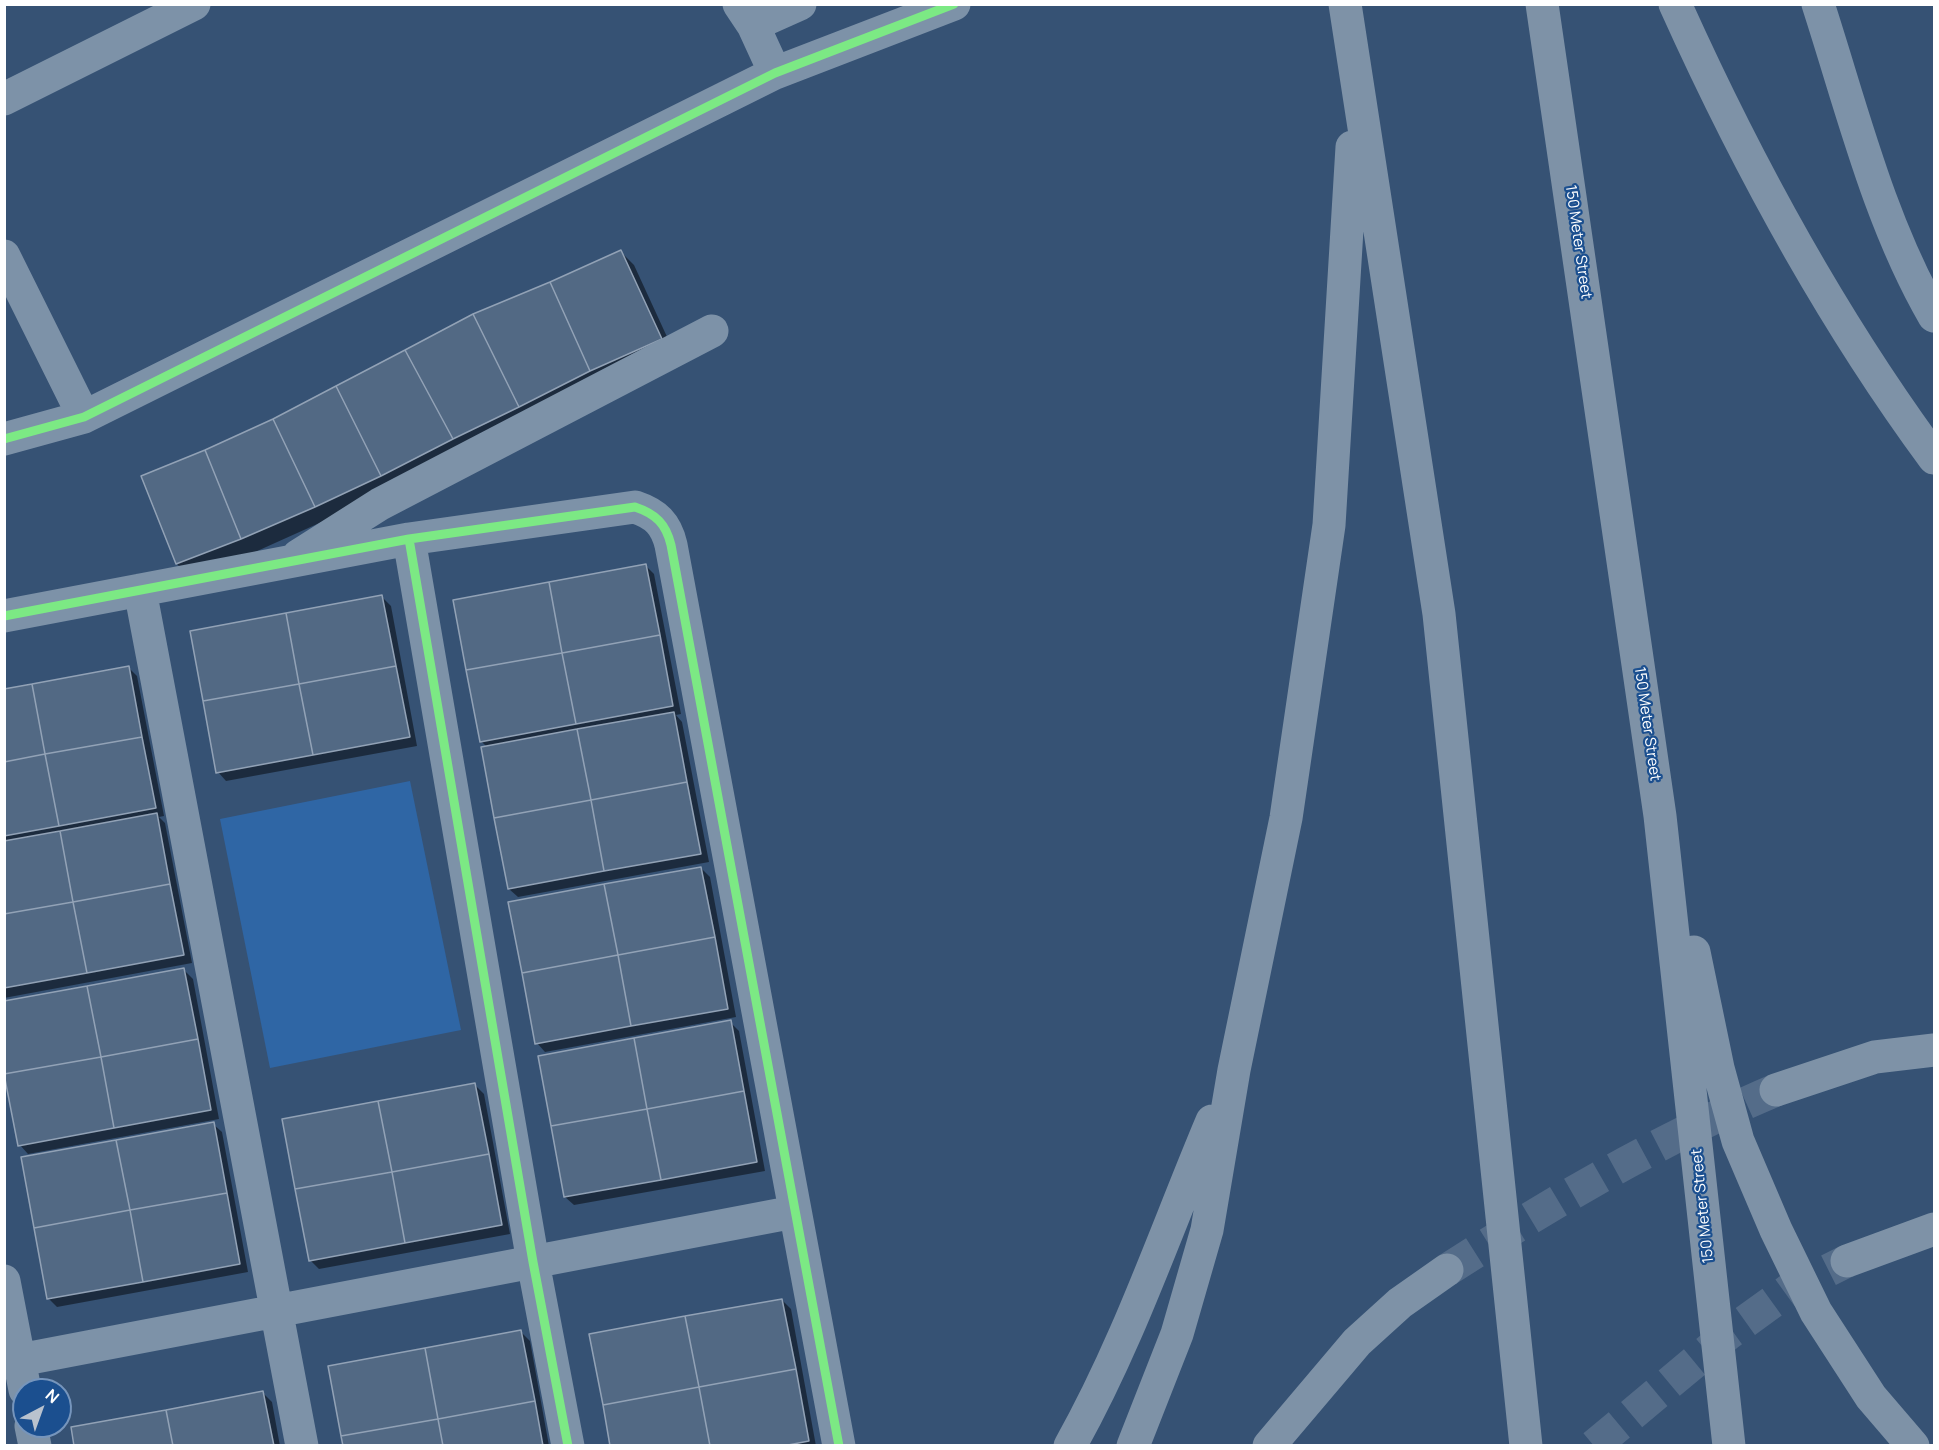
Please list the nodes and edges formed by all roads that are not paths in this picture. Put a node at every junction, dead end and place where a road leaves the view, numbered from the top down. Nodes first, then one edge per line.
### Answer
1 (194, 4) edge
2 (800, 4) edge
3 (954, 4) edge
4 (1345, 4) edge
5 (1542, 4) edge
6 (1675, 4) edge
7 (1818, 4) edge
8 (746, 15) edge
9 (775, 74) junction
10 (1356, 82) junction
11 (4, 99) edge
12 (4, 256) edge
13 (1935, 316) edge
14 (712, 331) dead end
15 (84, 417) junction
16 (4, 439) edge
17 (1935, 458) edge
18 (409, 539) junction
19 (261, 567) junction
20 (140, 590) junction
21 (4, 616) edge
22 (1660, 816) junction
23 (1935, 1050) edge
24 (1234, 1070) junction
25 (1776, 1090) tunnel mouth
26 (794, 1212) junction
27 (1935, 1229) edge
28 (1847, 1261) tunnel mouth
29 (533, 1262) junction
30 (1447, 1270) tunnel mouth
31 (4, 1281) edge
32 (276, 1311) junction
33 (16, 1371) edge
34 (302, 1446) edge
35 (568, 1446) edge
36 (839, 1446) edge
37 (1070, 1446) edge
38 (1133, 1446) edge
39 (1269, 1446) edge
40 (1526, 1446) edge
41 (1729, 1446) edge
42 (1913, 1446) edge

1 - 11 street
2 - 8 street
3 - 9 street
4 - 10 highway
5 - 22 highway, 150 Meter Street
6 - 17 highway
7 - 13 street
8 - 9 street
9 - 15 street
10 - 24 highway
10 - 40 highway
12 - 15 street
14 - 19 street
15 - 16 street
18 - 19 street
18 - 26 street
18 - 29 street
19 - 20 street
20 - 21 street
20 - 32 street
22 - 41 highway, 150 Meter Street
22 - 42 highway
23 - 25 highway
24 - 37 highway
24 - 38 highway
26 - 29 street
26 - 36 street
27 - 28 highway
29 - 32 street
29 - 35 street
30 - 39 highway
31 - 33 street
32 - 33 street
32 - 34 street

